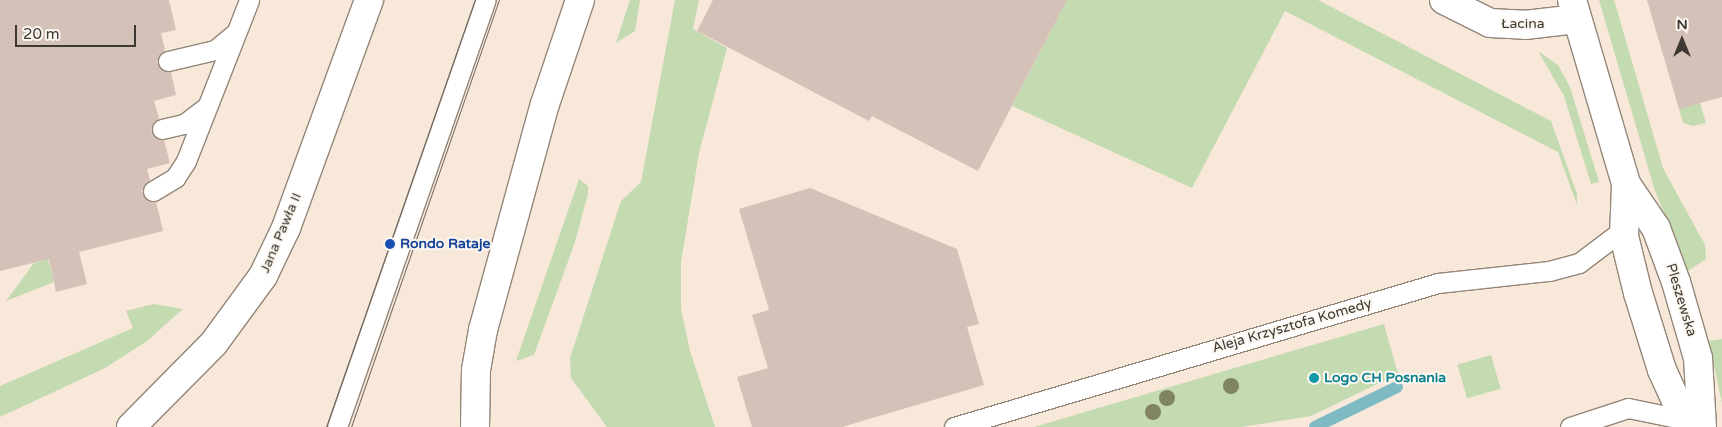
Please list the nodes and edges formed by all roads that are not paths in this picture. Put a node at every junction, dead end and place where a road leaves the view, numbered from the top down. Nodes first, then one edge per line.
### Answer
1 (248, 0) edge
2 (370, 0) edge
3 (486, 0) edge
4 (580, 0) edge
5 (1444, 0) edge
6 (1575, 10) edge
7 (236, 31) junction
8 (168, 61) dead end
9 (205, 106) junction
10 (162, 130) dead end
11 (1626, 184) junction
12 (153, 191) dead end
13 (1624, 229) junction
14 (1691, 424) edge
15 (131, 427) edge
16 (337, 427) edge
17 (476, 427) edge
18 (954, 427) edge
19 (1570, 427) edge

1 - 7 lane
2 - 15 main road, Jana Pawła II
3 - 16 lane
4 - 17 main road
5 - 6 main road, Łacina
6 - 11 main road, Pleszewska
7 - 8 lane
7 - 9 lane
9 - 10 lane
9 - 12 lane
11 - 13 main road, Pleszewska
11 - 14 main road, Pleszewska
13 - 14 main road, Pleszewska
13 - 18 lane, Aleja Krzysztofa Komedy
14 - 19 lane

